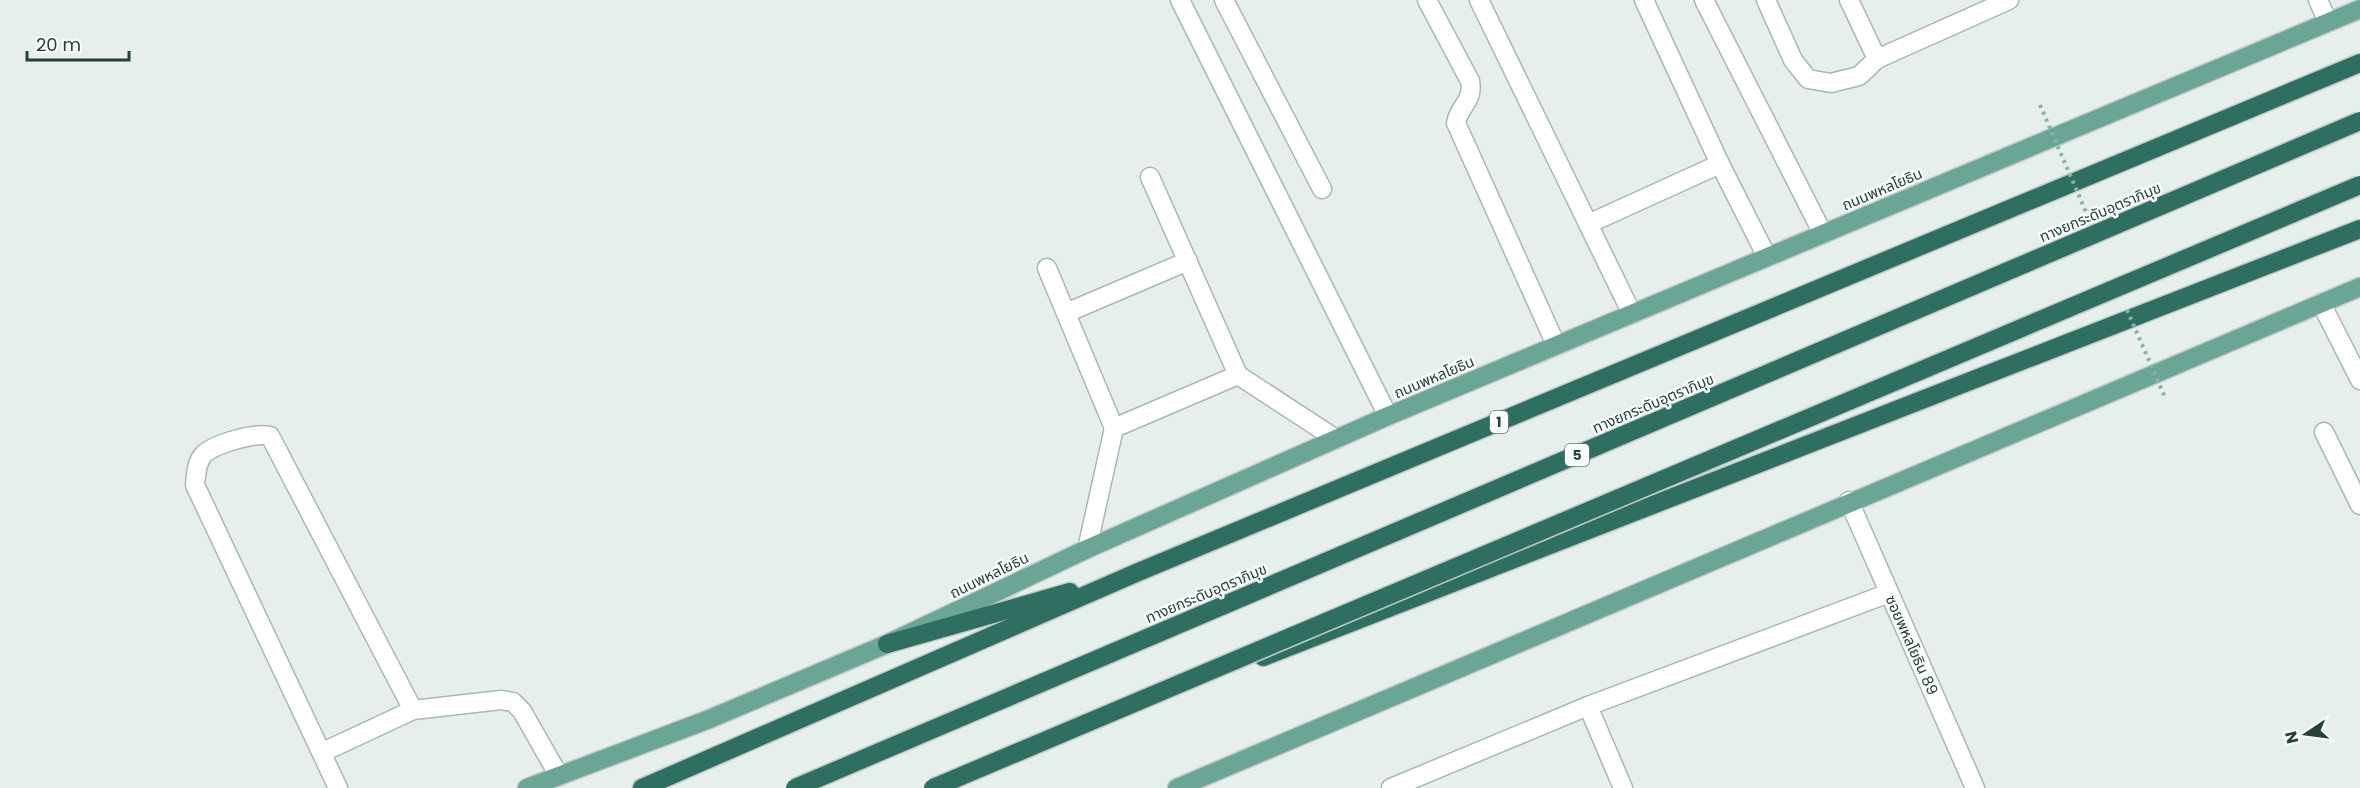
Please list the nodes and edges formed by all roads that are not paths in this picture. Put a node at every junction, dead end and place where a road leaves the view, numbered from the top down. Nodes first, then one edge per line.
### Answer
1 (1180, 0) edge
2 (1224, 0) edge
3 (1427, 0) edge
4 (1479, 0) edge
5 (1644, 0) edge
6 (1704, 0) edge
7 (1766, 0) edge
8 (1849, 0) edge
9 (2009, 0) edge
10 (2318, 0) edge
11 (2360, 9) edge
12 (2328, 22) junction
13 (1877, 59) junction
14 (2360, 63) edge
15 (2360, 121) edge
16 (1720, 164) junction
17 (1150, 177) dead end
18 (2360, 184) edge
19 (1322, 189) dead end
20 (1588, 224) junction
21 (2360, 229) edge
22 (1823, 234) junction
23 (1767, 257) junction
24 (1188, 261) junction
25 (1047, 268) dead end
26 (2360, 287) edge
27 (2321, 303) junction
28 (1066, 313) junction
29 (1632, 314) junction
30 (1557, 345) junction
31 (1238, 375) junction
32 (2360, 380) edge
33 (1388, 416) junction
34 (1114, 428) junction
35 (2324, 432) dead end
36 (1336, 439) junction
37 (1849, 501) junction
38 (2360, 505) edge
39 (1087, 549) junction
40 (1136, 573) junction
41 (1889, 593) junction
42 (887, 644) junction
43 (1588, 706) junction
44 (413, 710) junction
45 (322, 752) junction
46 (559, 776) junction
47 (338, 788) edge
48 (526, 788) edge
49 (642, 788) edge
50 (795, 788) edge
51 (933, 788) edge
52 (945, 788) edge
53 (1177, 788) edge
54 (1391, 788) edge
55 (1623, 788) edge
56 (1975, 788) edge

1 - 33 street
2 - 19 street
3 - 30 street
4 - 20 street
5 - 16 street
6 - 22 street
7 - 13 street
8 - 13 street
9 - 13 street
10 - 12 street
11 - 12 main road, ถนนพหลโยธิน
12 - 22 main road, ถนนพหลโยธิน
14 - 40 highway, 1
15 - 50 highway, ทางยกระดับอุตราภิมุข / 5, bridge
16 - 20 street
16 - 23 street
17 - 24 street
18 - 51 highway, bridge
20 - 29 street
21 - 52 highway
22 - 23 main road, ถนนพหลโยธิน
23 - 29 main road, ถนนพหลโยธิน
24 - 28 street
24 - 31 street
25 - 28 street
26 - 27 main road
27 - 32 street
27 - 37 main road
28 - 34 street
29 - 30 main road, ถนนพหลโยธิน
30 - 33 main road, ถนนพหลโยธิน
31 - 34 street
31 - 36 street
33 - 36 main road, ถนนพหลโยธิน
34 - 39 street
35 - 38 street
36 - 39 main road, ถนนพหลโยธิน
37 - 41 street, ซอยพหลโยธิน 89
37 - 53 main road
39 - 42 main road, ถนนพหลโยธิน
40 - 42 highway
40 - 49 highway, 1
41 - 43 street
41 - 56 street, ซอยพหลโยธิน 89
42 - 46 main road, ถนนพหลโยธิน
43 - 54 street
43 - 55 street
44 - 45 street
44 - 45 street
44 - 46 street
45 - 47 street
46 - 48 main road, ถนนพหลโยธิน

